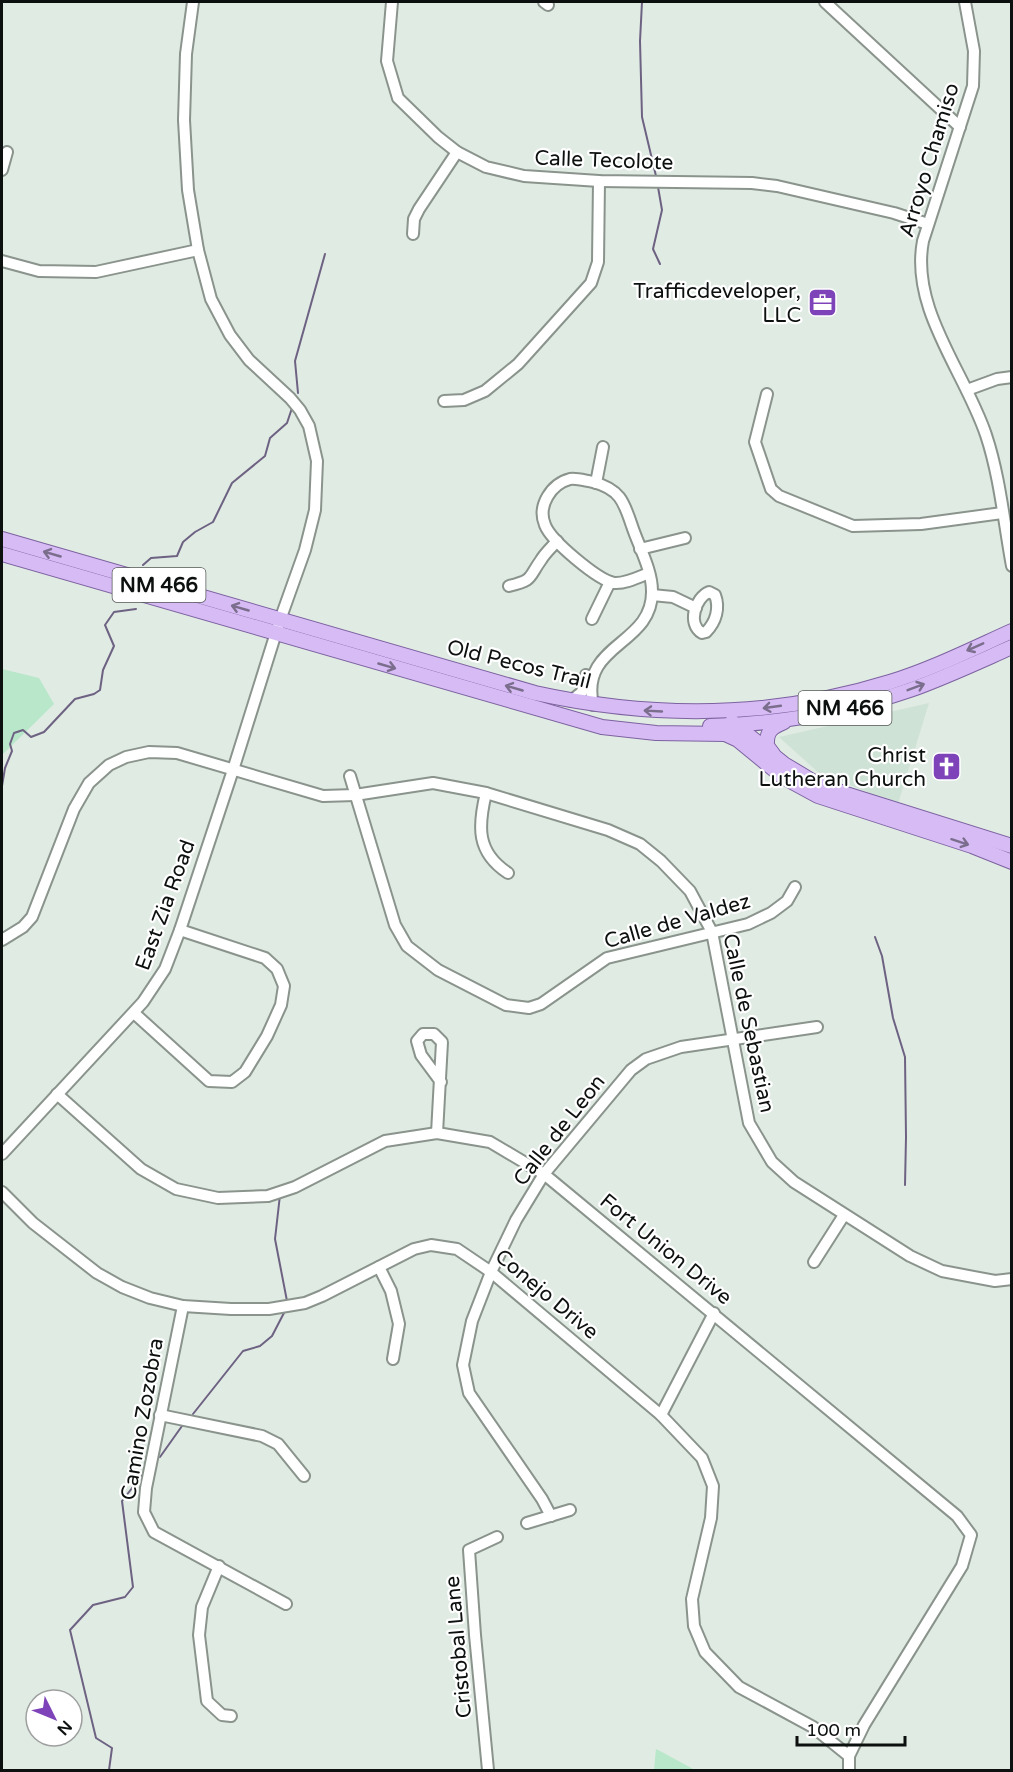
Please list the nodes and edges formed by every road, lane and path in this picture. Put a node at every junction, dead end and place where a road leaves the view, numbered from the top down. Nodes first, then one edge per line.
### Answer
1 (193, 2) edge
2 (392, 2) edge
3 (825, 2) edge
4 (965, 2) edge
5 (960, 127) junction
6 (7, 152) dead end
7 (457, 152) junction
8 (2, 170) edge
9 (599, 181) junction
10 (928, 224) junction
11 (413, 234) dead end
12 (198, 250) junction
13 (2, 261) edge
14 (1011, 377) edge
15 (967, 390) junction
16 (767, 394) dead end
17 (444, 401) dead end
18 (603, 447) dead end
19 (596, 483) junction
20 (1002, 513) junction
21 (685, 538) dead end
22 (2, 539) edge
23 (557, 541) junction
24 (640, 549) junction
25 (2, 554) edge
26 (1011, 566) edge
27 (649, 573) junction
28 (610, 582) junction
29 (509, 586) dead end
30 (652, 595) junction
31 (696, 608) dead end
32 (592, 619) dead end
33 (278, 627) junction
34 (1011, 631) edge
35 (1011, 646) edge
36 (613, 649) junction
37 (571, 701) junction
38 (515, 703) junction
39 (593, 705) junction
40 (712, 711) junction
41 (553, 712) junction
42 (791, 718) junction
43 (736, 725) junction
44 (784, 764) junction
45 (233, 770) junction
46 (350, 776) dead end
47 (486, 793) junction
48 (355, 795) junction
49 (1011, 846) edge
50 (1011, 862) edge
51 (508, 873) dead end
52 (795, 887) dead end
53 (180, 930) junction
54 (712, 932) junction
55 (2, 940) edge
56 (134, 1013) junction
57 (817, 1027) dead end
58 (732, 1040) junction
59 (441, 1082) dead end
60 (57, 1094) junction
61 (437, 1133) junction
62 (2, 1154) edge
63 (544, 1174) junction
64 (2, 1192) edge
65 (844, 1215) junction
66 (814, 1262) dead end
67 (379, 1267) junction
68 (491, 1272) junction
69 (1011, 1279) edge
70 (183, 1306) junction
71 (714, 1313) junction
72 (393, 1359) dead end
73 (160, 1415) junction
74 (661, 1415) junction
75 (304, 1476) dead end
76 (570, 1510) dead end
77 (551, 1516) junction
78 (527, 1523) dead end
79 (497, 1537) dead end
80 (219, 1566) junction
81 (286, 1604) dead end
82 (231, 1716) dead end
83 (849, 1756) junction
84 (488, 1770) edge
85 (849, 1770) edge

1 - 12 street, East Zia Road
2 - 7 street, Calle Tecolote
3 - 5 street
4 - 5 street, Arroyo Chamiso
5 - 10 street, Arroyo Chamiso
6 - 8 street
7 - 9 street, Calle Tecolote
7 - 11 street
9 - 10 street, Calle Tecolote
9 - 17 street
10 - 15 street, Arroyo Chamiso
12 - 13 street
12 - 33 street, East Zia Road
14 - 15 street
15 - 20 street, Arroyo Chamiso
16 - 20 street
18 - 19 street
19 - 23 street
19 - 24 street
20 - 26 street, Arroyo Chamiso
21 - 24 street
33 -> 22 main road, Old Pecos Trail / NM 466
23 - 28 street
23 - 29 street
24 - 27 street
25 - 33 main road, Old Pecos Trail / NM 466
27 - 28 street
27 - 30 street
28 - 32 street
30 - 31 street
30 - 36 street
37 -> 33 main road, Old Pecos Trail / NM 466
33 -> 38 main road, Old Pecos Trail / NM 466
33 - 45 street, East Zia Road
34 -> 40 main road, NM 466
42 -> 35 main road, NM 466
36 - 37 street
36 - 39 street
37 - 39 main road, Old Pecos Trail / NM 466
38 - 39 main road
38 - 41 main road, Old Pecos Trail / NM 466
40 -> 39 main road, Old Pecos Trail / NM 466
40 - 43 main road
41 - 43 main road, NM 466
41 -> 50 main road, Old Pecos Trail
42 - 43 main road, NM 466
42 - 44 main road
43 - 44 main road
44 - 49 main road
45 - 48 street, Calle de Sebastian
45 - 53 street, East Zia Road
45 - 55 street, Calle de Sebastian
46 - 48 street, Calle de Valdez
47 - 48 street, Calle de Sebastian
47 - 51 street
47 - 54 street, Calle de Sebastian
48 - 54 street, Calle de Valdez
52 - 54 street, Calle de Valdez
53 - 56 street, East Zia Road
53 - 56 street
54 - 58 street, Calle de Sebastian
56 - 60 street, East Zia Road
57 - 58 street, Calle de Leon
58 - 63 street, Calle de Leon
58 - 65 street, Calle de Sebastian
59 - 61 street
60 - 61 street, Fort Union Drive
60 - 62 street, East Zia Road
61 - 63 street, Fort Union Drive
63 - 68 street, Calle de Leon
63 - 71 street, Fort Union Drive
64 - 70 street, Conejo Drive
65 - 66 street
65 - 69 street, Calle de Sebastian
67 - 68 street, Conejo Drive
67 - 70 street, Conejo Drive
67 - 72 street
68 - 74 street, Conejo Drive
68 - 77 street, Calle de Leon
70 - 73 street, Camino Zozobra
71 - 74 street
71 - 83 street, Fort Union Drive
73 - 75 street
73 - 80 street, Camino Zozobra
74 - 83 street, Conejo Drive
76 - 77 street
77 - 78 street
79 - 84 street, Cristobal Lane
80 - 81 street, Camino Zozobra
80 - 82 street
83 - 85 street, Fort Union Drive

